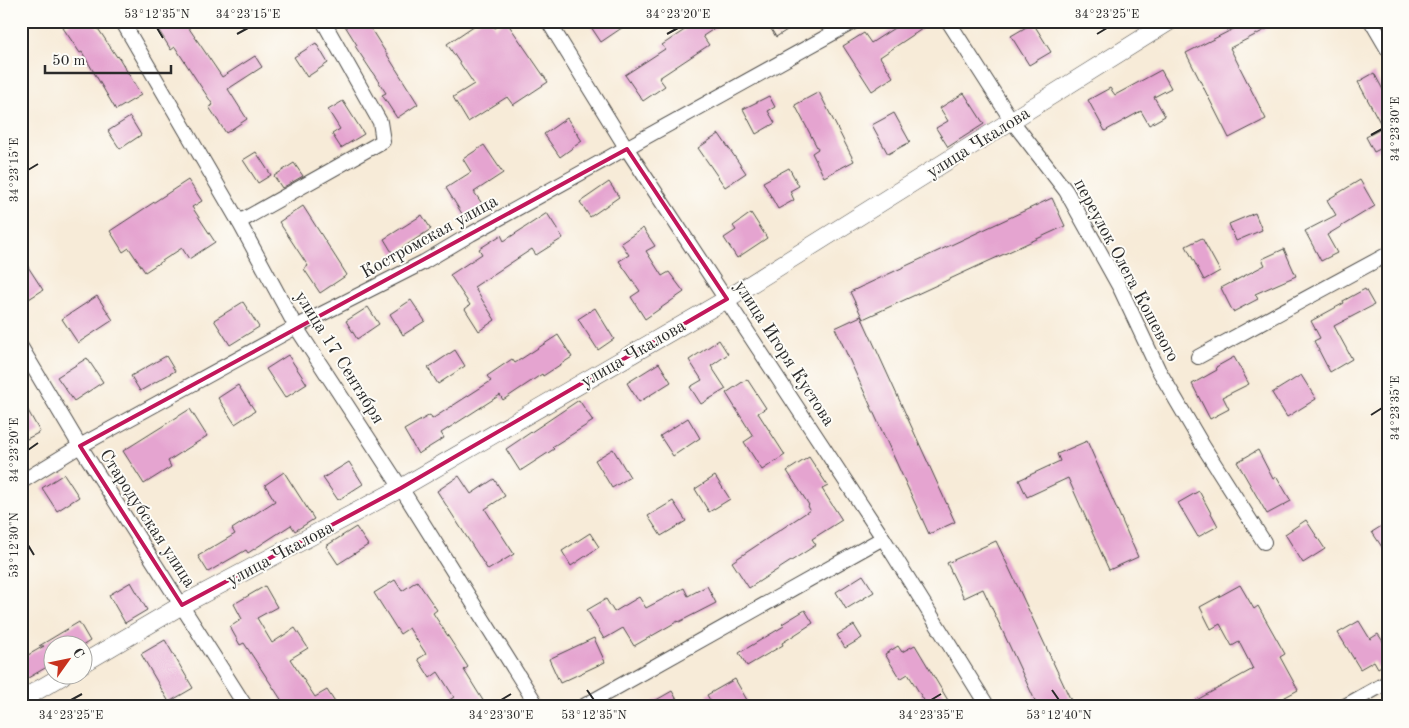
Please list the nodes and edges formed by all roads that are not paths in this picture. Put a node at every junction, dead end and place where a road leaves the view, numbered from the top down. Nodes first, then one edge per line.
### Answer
1 (122, 21) edge
2 (323, 21) edge
3 (548, 21) edge
4 (855, 21) edge
5 (948, 21) edge
6 (1170, 21) edge
7 (1371, 21) edge
8 (1388, 50) edge
9 (1012, 122) junction
10 (627, 148) junction
11 (239, 222) junction
12 (1388, 254) edge
13 (727, 299) junction
14 (296, 327) junction
15 (21, 347) edge
16 (1198, 357) dead end
17 (80, 446) junction
18 (21, 482) edge
19 (401, 488) junction
20 (883, 538) junction
21 (1264, 542) dead end
22 (182, 606) junction
23 (92, 658) edge
24 (1388, 682) edge
25 (45, 686) edge
26 (21, 700) edge
27 (1349, 705) edge
28 (246, 707) edge
29 (538, 707) edge
30 (582, 707) edge
31 (988, 707) edge

1 - 11 street, улица 17 Сентября
2 - 11 street
3 - 10 street, улица Игоря Кустова
4 - 10 street, Костромская улица
5 - 9 street, переулок Олега Кошевого
6 - 9 street, улица Чкалова
7 - 8 street
9 - 13 street, улица Чкалова
9 - 21 street, переулок Олега Кошевого
10 - 13 street, улица Игоря Кустова
10 - 14 street, Костромская улица
11 - 14 street, улица 17 Сентября
12 - 16 street
13 - 19 street, улица Чкалова
13 - 20 street, улица Игоря Кустова
14 - 17 street, Костромская улица
14 - 19 street, улица 17 Сентября
15 - 17 street, Стародубская улица
17 - 18 street, Костромская улица
17 - 22 street, Стародубская улица
19 - 22 street, улица Чкалова
19 - 29 street, улица 17 Сентября
20 - 30 street
20 - 31 street, улица Игоря Кустова
22 - 23 street, улица Чкалова
22 - 28 street, Стародубская улица
24 - 27 street
25 - 26 street

